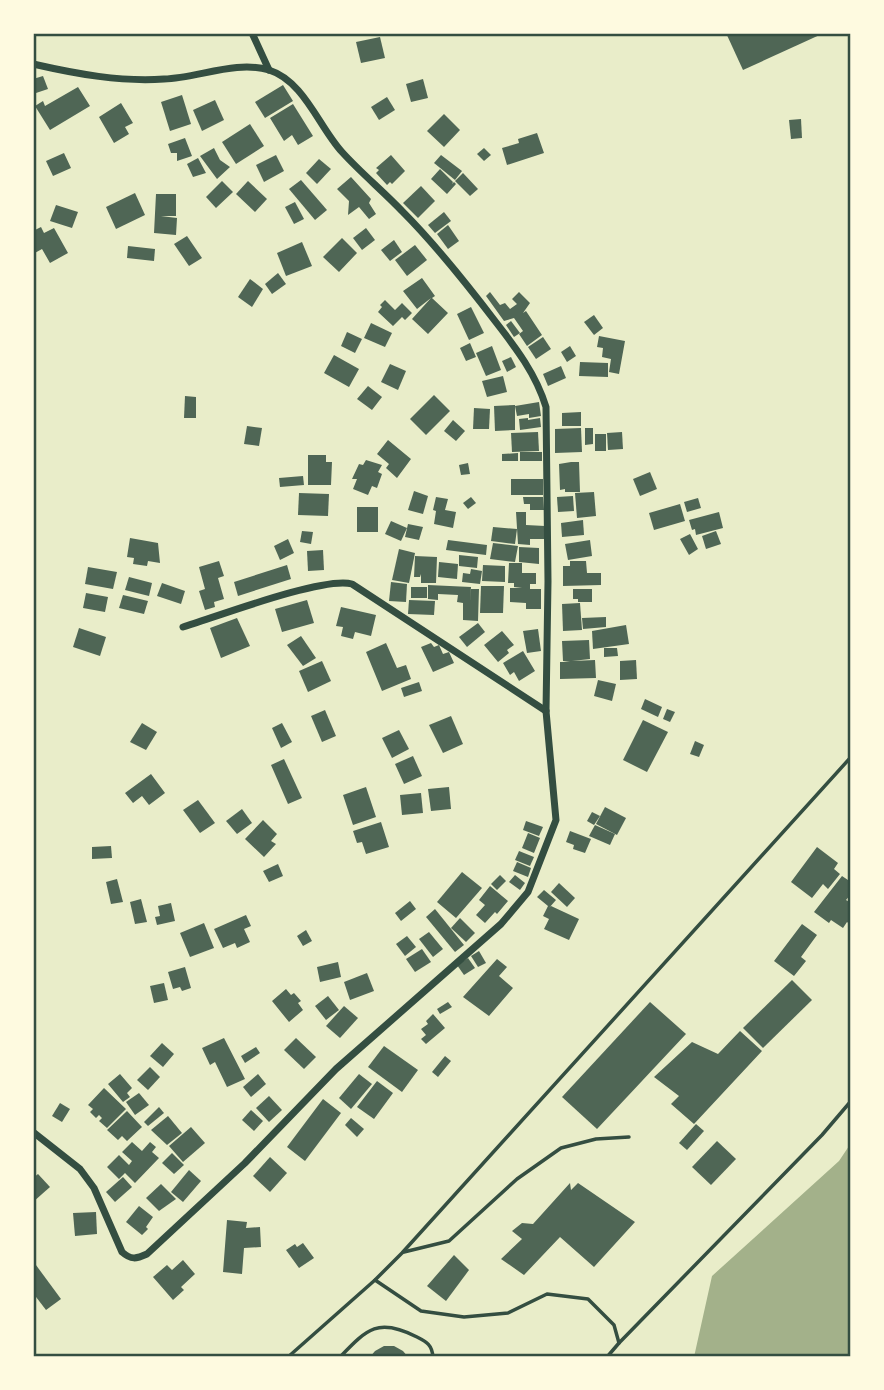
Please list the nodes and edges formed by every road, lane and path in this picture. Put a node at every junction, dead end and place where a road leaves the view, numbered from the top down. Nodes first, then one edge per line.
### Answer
1 (252, 33) edge
2 (33, 64) edge
3 (269, 70) junction
4 (183, 627) dead end
5 (545, 711) junction
6 (851, 757) edge
7 (851, 1101) edge
8 (33, 1132) edge
9 (629, 1137) dead end
10 (402, 1253) junction
11 (375, 1280) junction
12 (619, 1343) junction
13 (288, 1357) edge
14 (340, 1357) edge
15 (433, 1357) edge
16 (607, 1357) edge

1 - 3 street
2 - 3 street
3 - 5 street
4 - 5 street
5 - 8 street
6 - 10 lane
7 - 12 lane
9 - 10 lane
10 - 11 lane
11 - 12 lane
11 - 13 lane
12 - 16 lane
14 - 15 lane

